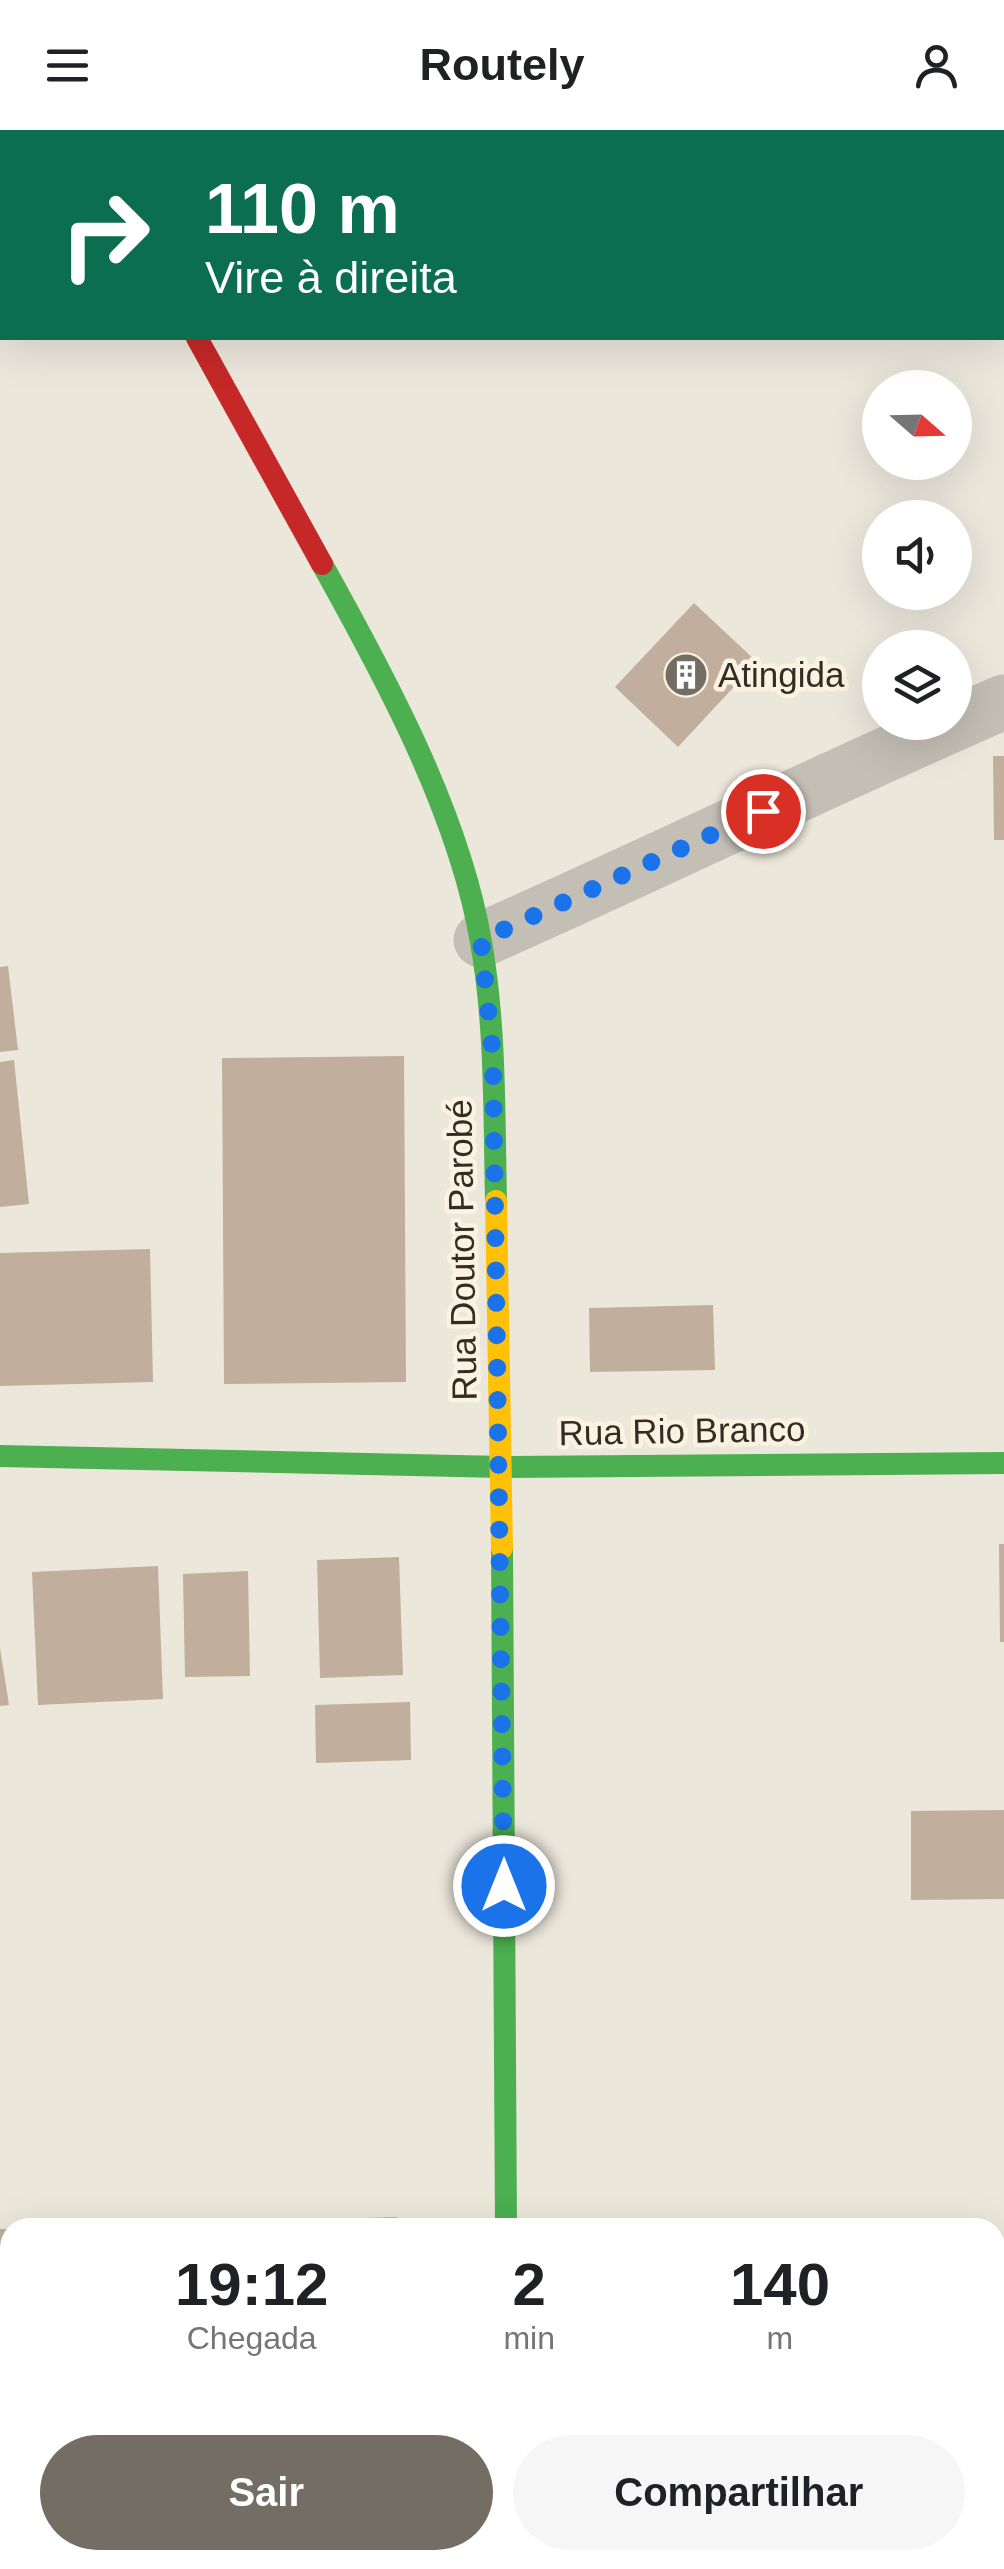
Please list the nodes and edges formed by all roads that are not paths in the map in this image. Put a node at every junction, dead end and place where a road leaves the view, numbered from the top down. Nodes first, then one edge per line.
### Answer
1 (198, 340) edge
2 (1004, 702) edge
3 (481, 940) junction
4 (0, 1456) edge
5 (1004, 1463) edge
6 (502, 1468) junction
7 (506, 2218) edge

1 - 3 main road, Rua Doutor Parobé
2 - 3 street
3 - 6 main road, Rua Doutor Parobé
4 - 6 main road, Rua Rio Branco
5 - 6 main road, Rua Rio Branco
6 - 7 main road, Rua Doutor Parobé

